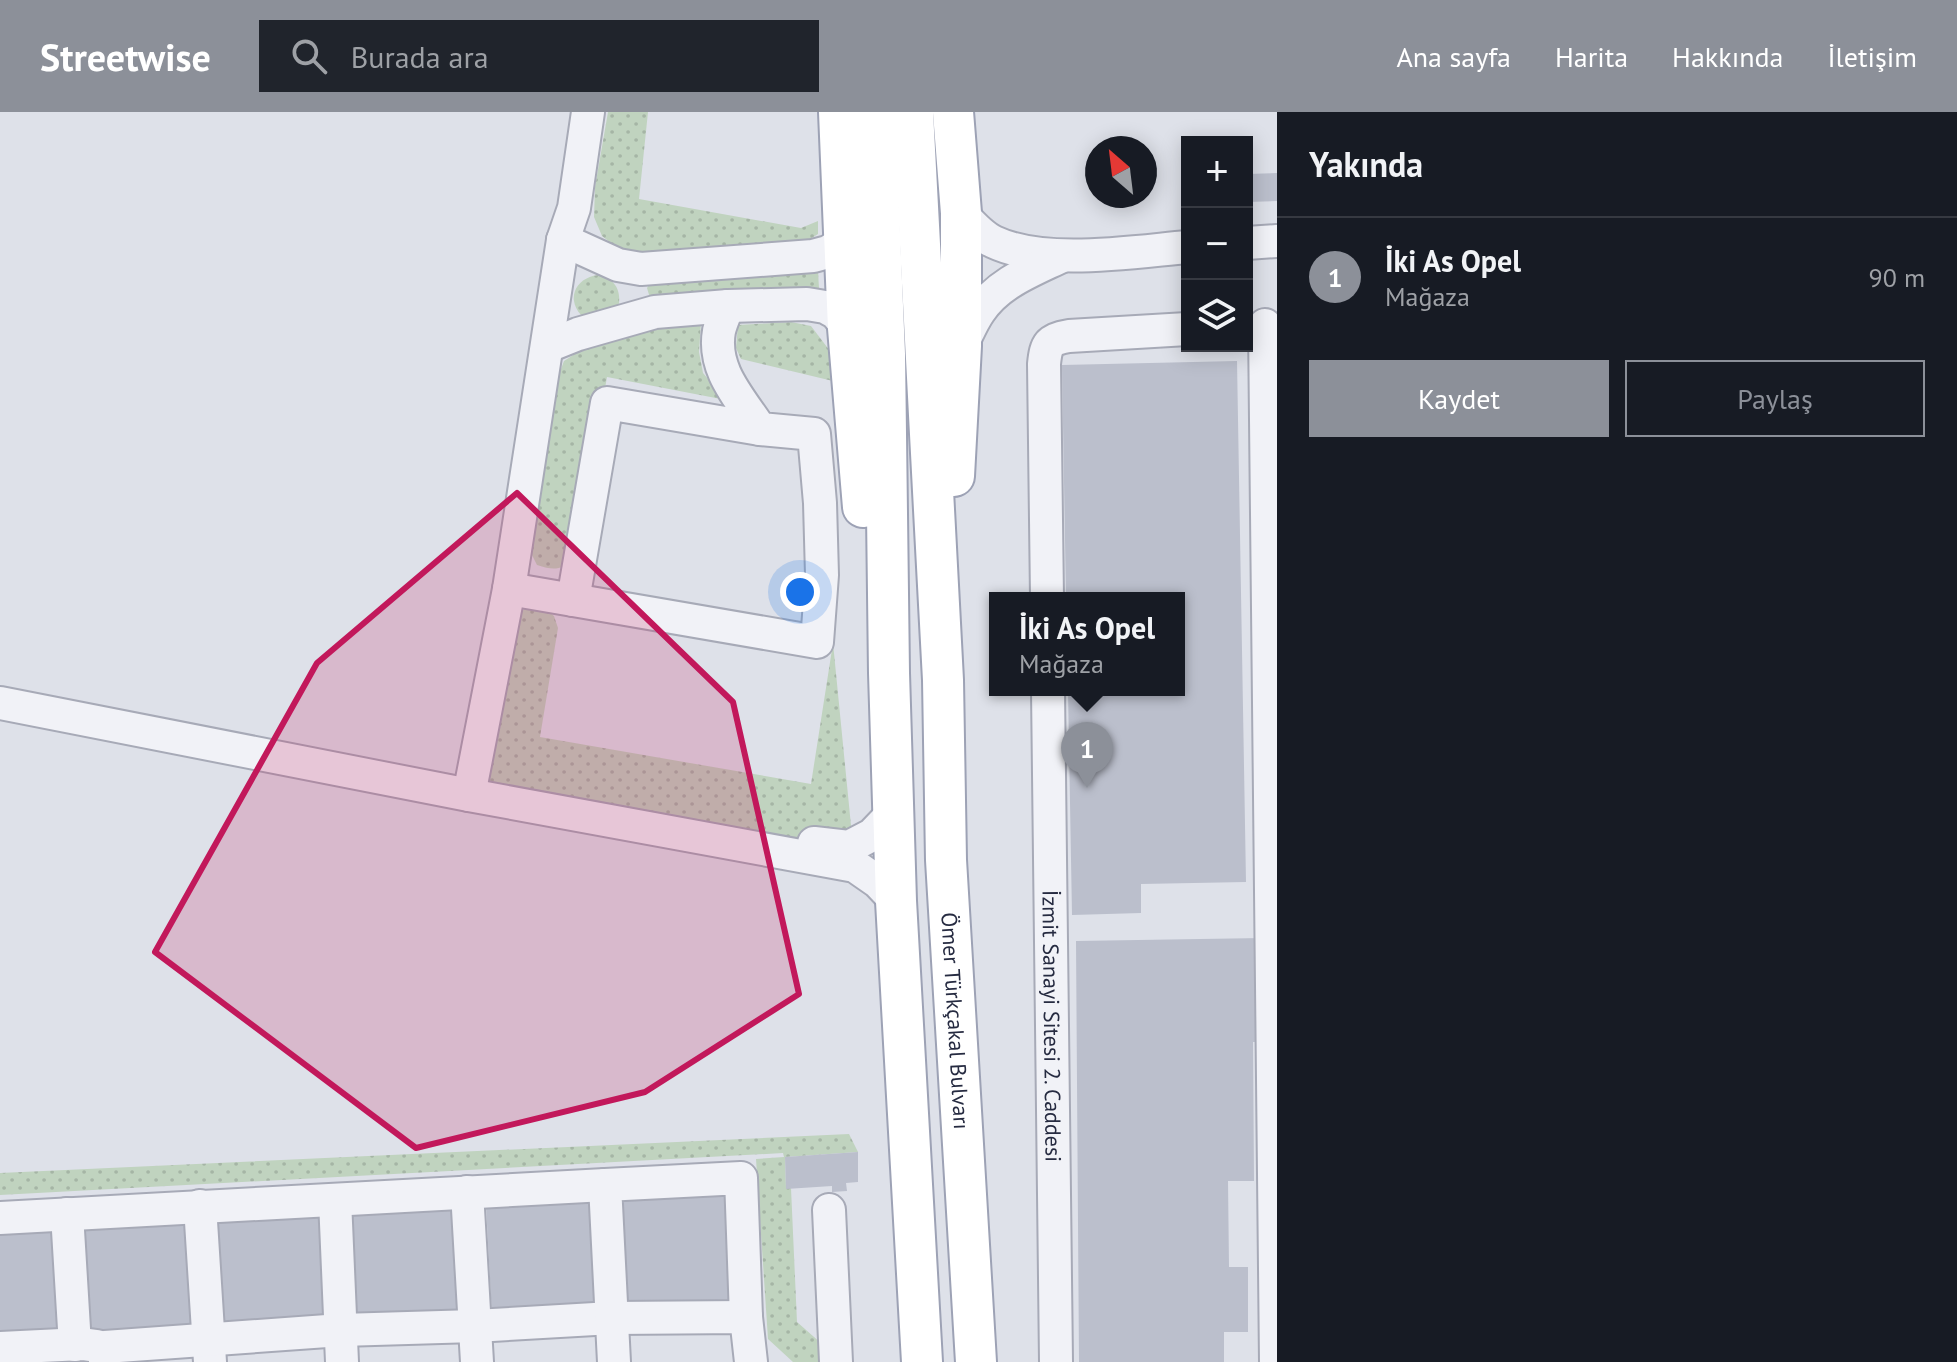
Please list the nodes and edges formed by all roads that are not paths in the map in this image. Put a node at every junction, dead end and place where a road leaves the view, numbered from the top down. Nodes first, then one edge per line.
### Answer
1 (588, 112) edge
2 (839, 112) edge
3 (875, 112) edge
4 (913, 112) edge
5 (953, 112) edge
6 (961, 213) junction
7 (563, 240) junction
8 (845, 241) junction
9 (1277, 241) edge
10 (1253, 243) edge
11 (1181, 247) edge
12 (1062, 256) junction
13 (625, 267) junction
14 (728, 306) junction
15 (623, 322) junction
16 (1263, 325) edge
17 (848, 328) junction
18 (1181, 329) edge
19 (548, 346) junction
20 (961, 346) junction
21 (760, 429) junction
22 (509, 589) junction
23 (1047, 592) edge
24 (573, 600) junction
25 (889, 673) junction
26 (943, 680) junction
27 (1048, 696) edge
28 (0, 703) edge
29 (470, 787) junction
30 (894, 812) junction
31 (896, 901) junction
32 (909, 1122) junction
33 (605, 1185) junction
34 (467, 1192) junction
35 (335, 1200) junction
36 (200, 1206) junction
37 (829, 1210) dead end
38 (67, 1214) junction
39 (0, 1218) edge
40 (746, 1317) junction
41 (612, 1318) junction
42 (475, 1326) junction
43 (341, 1330) junction
44 (0, 1348) edge
45 (95, 1351) edge
46 (209, 1351) edge
47 (754, 1359) edge
48 (342, 1362) edge
49 (477, 1362) edge
50 (614, 1362) edge
51 (836, 1362) edge
52 (908, 1362) edge
53 (922, 1362) edge
54 (976, 1362) edge
55 (1056, 1362) edge
56 (1276, 1362) edge

1 - 7 street
2 - 8 main road
3 - 25 main road
4 - 26 main road
5 - 6 main road
6 - 12 street
6 - 20 main road
7 - 13 street
7 - 19 street
8 - 13 street
8 - 17 main road
9 - 10 street
11 - 12 street
12 - 20 street
13 - 15 street
14 - 15 street
14 - 17 street
14 - 21 street
15 - 19 street
16 - 56 street
17 - 25 main road
18 - 23 street
19 - 22 street
20 - 26 main road
21 - 24 street
21 - 24 street
22 - 24 street
22 - 29 street
25 - 30 main road
26 - 54 main road, Ömer Türkçakal Bulvarı
27 - 55 street, İzmit Sanayi Sitesi 2. Caddesi
28 - 29 street
29 - 30 street
29 - 31 street
30 - 31 main road
31 - 32 main road
32 - 52 main road
32 - 53 main road
33 - 34 street
33 - 40 street
33 - 41 street
34 - 35 street
34 - 42 street
35 - 36 street
35 - 43 street
36 - 38 street
36 - 46 street
37 - 51 street
38 - 39 street
38 - 45 street
40 - 41 street
40 - 47 street
41 - 42 street
41 - 50 street
42 - 43 street
42 - 49 street
43 - 46 street
43 - 48 street
44 - 45 street
45 - 46 street

